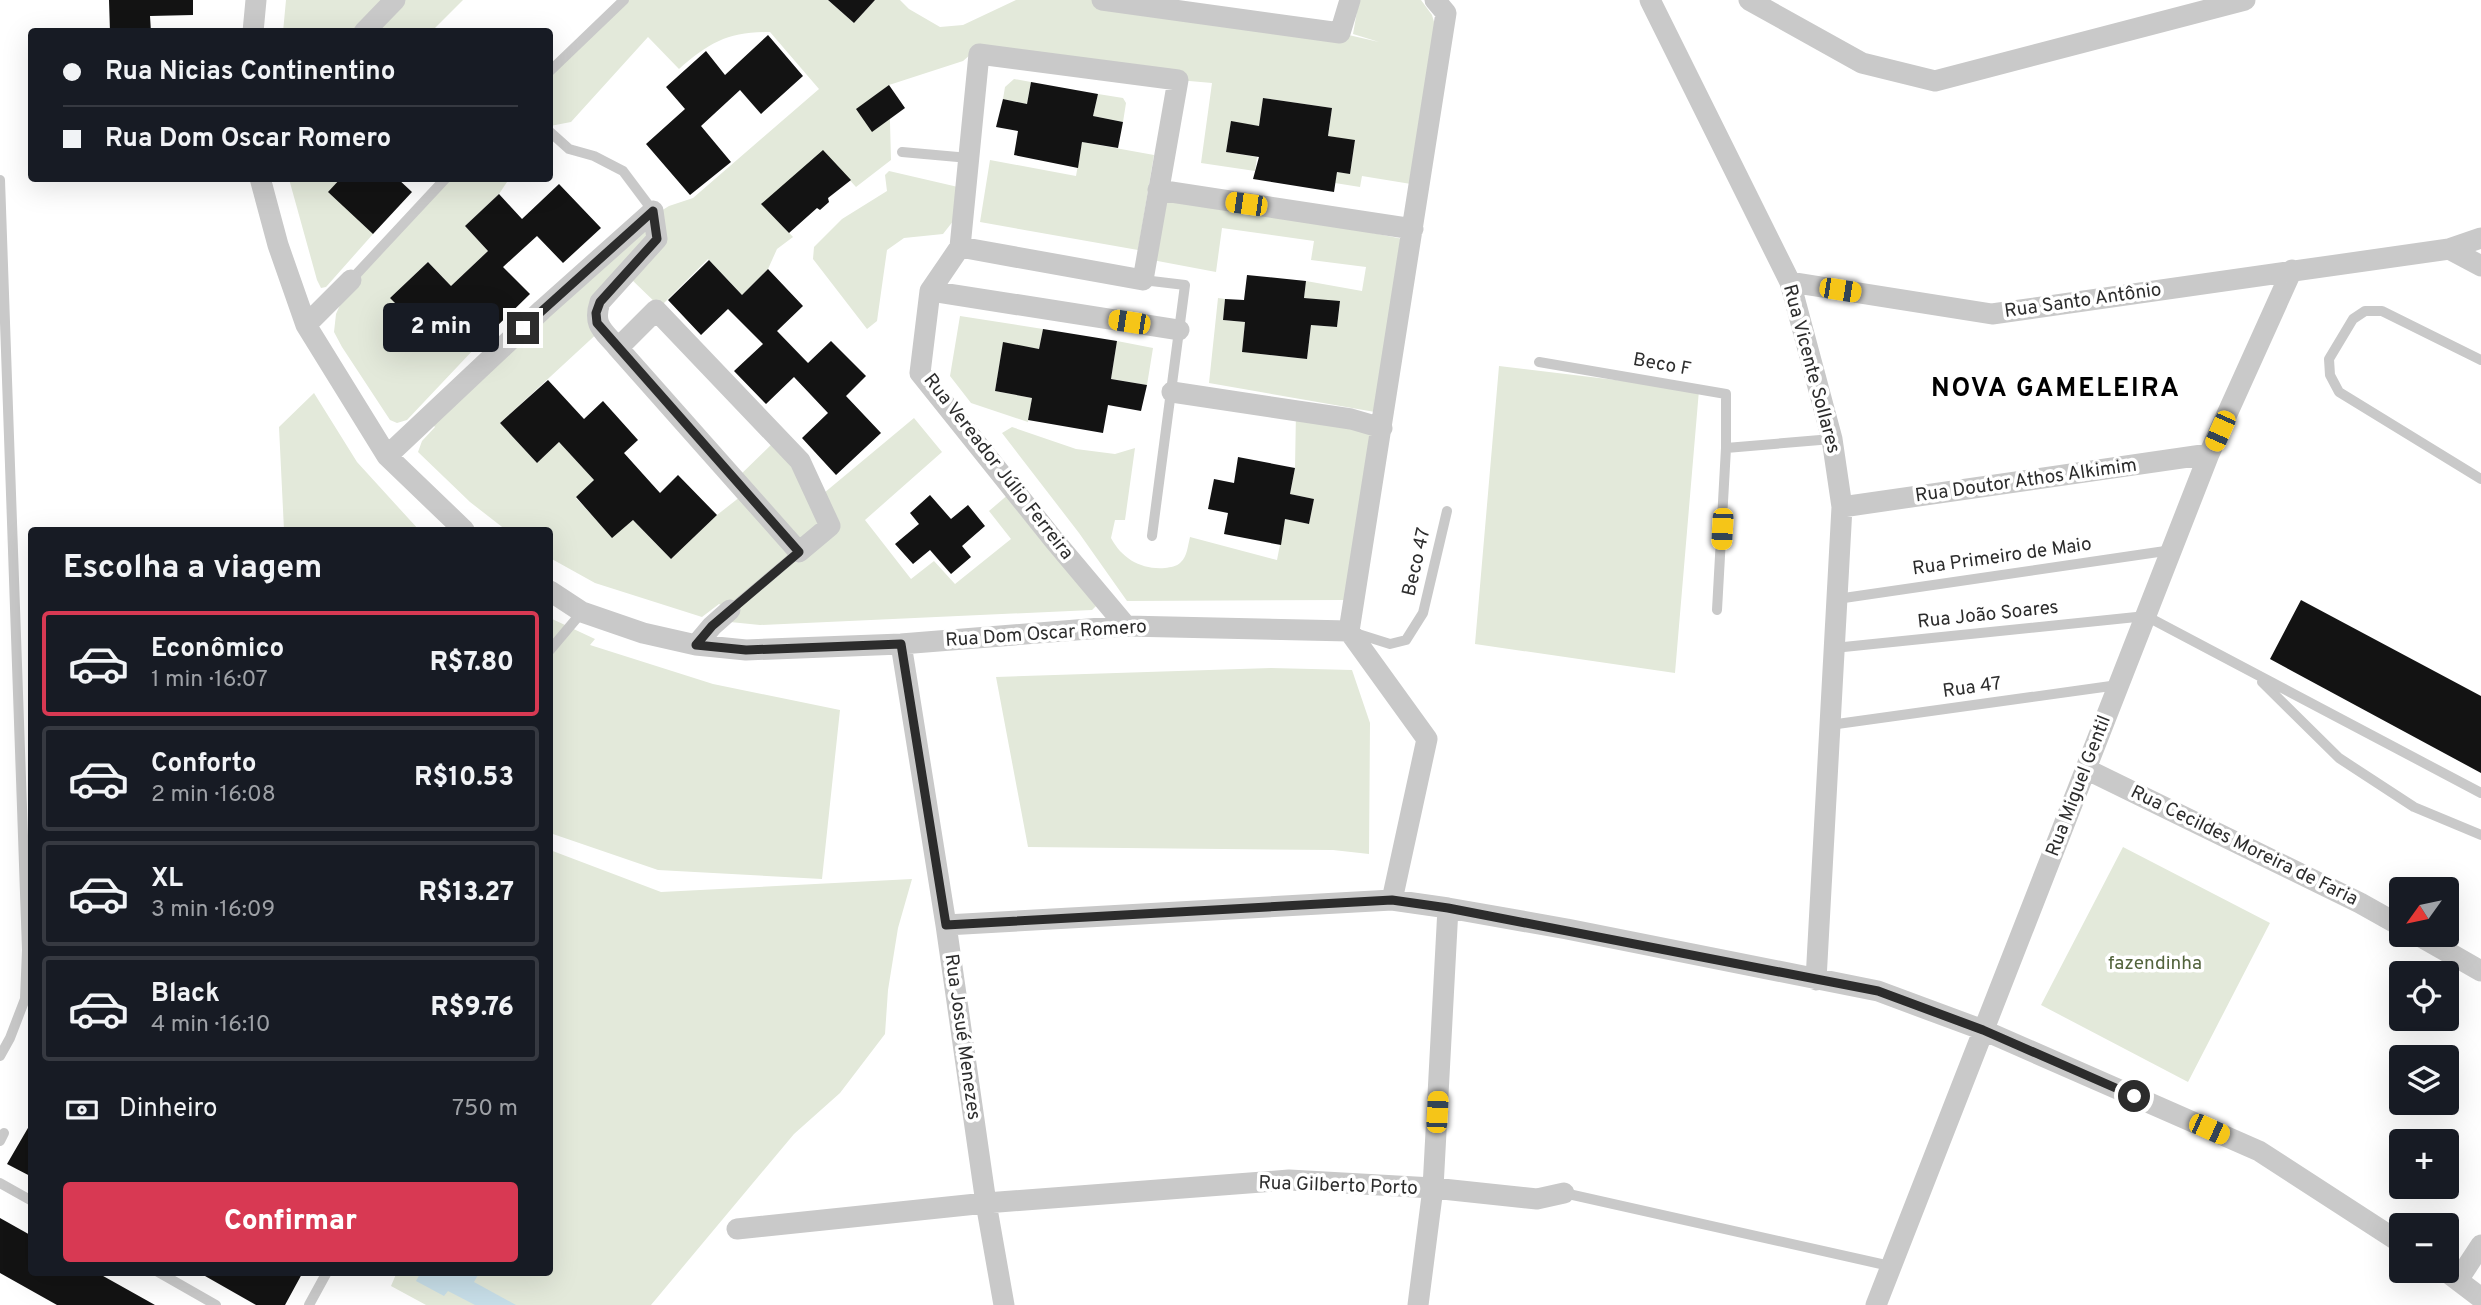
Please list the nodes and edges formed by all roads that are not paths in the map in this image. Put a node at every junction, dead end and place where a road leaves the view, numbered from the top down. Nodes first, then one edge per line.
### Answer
1 (256, 0) edge
2 (395, 0) edge
3 (624, 0) edge
4 (1102, 0) edge
5 (1350, 0) edge
6 (1435, 0) edge
7 (1650, 0) edge
8 (1749, 0) edge
9 (2245, 0) edge
10 (253, 28) edge
11 (368, 28) edge
12 (553, 68) edge
13 (553, 135) edge
14 (902, 152) dead end
15 (969, 159) junction
16 (0, 180) edge
17 (261, 182) edge
18 (442, 182) edge
19 (1158, 190) junction
20 (653, 211) junction
21 (1412, 229) junction
22 (2481, 238) edge
23 (960, 247) junction
24 (2449, 249) junction
25 (2481, 266) edge
26 (2292, 270) junction
27 (351, 280) joint
28 (1143, 280) junction
29 (1790, 282) junction
30 (930, 291) junction
31 (306, 325) junction
32 (1179, 330) junction
33 (618, 348) junction
34 (2481, 360) edge
35 (1539, 362) dead end
36 (1172, 392) junction
37 (1382, 428) junction
38 (1832, 439) junction
39 (1726, 448) junction
40 (2209, 454) junction
41 (387, 456) junction
42 (2481, 479) edge
43 (1842, 507) junction
44 (1447, 512) dead end
45 (461, 527) edge
46 (1152, 536) dead end
47 (2172, 550) junction
48 (799, 552) junction
49 (553, 593) edge
50 (1837, 598) junction
51 (730, 610) joint
52 (1717, 610) dead end
53 (582, 612) junction
54 (2146, 616) junction
55 (1126, 626) junction
56 (1349, 631) junction
57 (901, 644) junction
58 (696, 645) junction
59 (553, 646) edge
60 (1834, 648) junction
61 (2252, 673) junction
62 (2119, 685) junction
63 (1830, 725) junction
64 (2086, 769) junction
65 (2481, 793) edge
66 (27, 832) edge
67 (2481, 835) edge
68 (1392, 900) junction
69 (1448, 908) junction
70 (2389, 919) edge
71 (946, 925) junction
72 (2439, 947) edge
73 (2481, 971) edge
74 (1816, 980) junction
75 (1983, 1030) junction
76 (0, 1056) edge
77 (0, 1183) edge
78 (1433, 1188) junction
79 (1564, 1194) joint
80 (28, 1199) edge
81 (986, 1203) junction
82 (737, 1229) dead end
83 (2389, 1235) edge
84 (2481, 1245) edge
85 (1890, 1266) junction
86 (2459, 1267) edge
87 (165, 1276) edge
88 (325, 1276) edge
89 (2459, 1281) edge
90 (2481, 1298) edge
91 (216, 1305) edge
92 (309, 1305) edge
93 (1004, 1305) edge
94 (1418, 1305) edge
95 (1877, 1305) edge

1 - 10 street
2 - 11 street
3 - 12 lane
4 - 5 street
6 - 21 street
7 - 29 street, Rua Vicente Sollares
8 - 9 street
13 - 20 lane
14 - 15 lane
15 - 19 street, Rua Vereador Júlio Ferreira
15 - 23 street, Rua Vereador Júlio Ferreira
16 - 66 lane
17 - 31 street
18 - 27 lane
19 - 21 street
19 - 28 street, Rua Vereador Júlio Ferreira
20 - 33 street
20 - 41 street
21 - 37 street
22 - 24 street, Rua Santo Antônio
23 - 28 street
23 - 30 street, Rua Vereador Júlio Ferreira
24 - 25 street
24 - 26 street, Rua Santo Antônio
26 - 29 street, Rua Santo Antônio
26 - 40 street, Rua Miguel Gentil
27 - 31 street
28 - 32 lane
29 - 38 street, Rua Vicente Sollares
30 - 32 street
30 - 55 street, Rua Vereador Júlio Ferreira
31 - 41 street
32 - 36 lane
33 - 48 street
33 - 48 street
34 - 42 lane
35 - 39 lane, Beco F
36 - 37 street
36 - 46 lane
37 - 56 street
38 - 39 lane
38 - 43 street, Rua Vicente Sollares
39 - 52 lane, Beco F
40 - 43 street, Rua Doutor Athos Alkimim
40 - 47 street, Rua Miguel Gentil
41 - 45 street
43 - 50 street, Rua Vicente Sollares
44 - 56 lane, Beco 47
47 - 50 lane, Rua Primeiro de Maio
47 - 54 street, Rua Miguel Gentil
48 - 51 lane
49 - 53 street, Rua Dom Oscar Romero
50 - 60 street, Rua Vicente Sollares
51 - 58 street
53 - 58 street, Rua Dom Oscar Romero
53 - 59 lane
54 - 60 lane, Rua João Soares
54 - 61 lane
54 - 62 street, Rua Miguel Gentil
55 - 56 street, Rua Dom Oscar Romero
55 - 57 street, Rua Dom Oscar Romero
56 - 68 street
57 - 58 street, Rua Dom Oscar Romero
57 - 71 street, Rua Josué Menezes
60 - 63 street, Rua Vicente Sollares
61 - 65 lane
61 - 67 lane
62 - 63 lane, Rua 47
62 - 64 street, Rua Miguel Gentil
63 - 74 street, Rua Vicente Sollares
64 - 70 street, Rua Cecildes Moreira de Faria
64 - 75 street, Rua Miguel Gentil
66 - 76 lane
68 - 69 street
68 - 71 street
69 - 74 street
69 - 78 street
71 - 81 street, Rua Josué Menezes
72 - 73 street
74 - 75 street
75 - 83 street
75 - 85 street, Rua Miguel Gentil
77 - 80 lane
78 - 79 street, Rua Gilberto Porto
78 - 81 street, Rua Gilberto Porto
78 - 94 street
79 - 85 lane, Rua Gilberto Porto
81 - 82 street, Rua Gilberto Porto
81 - 93 street, Rua Josué Menezes
84 - 86 street
85 - 95 street, Rua Miguel Gentil
87 - 91 lane
88 - 92 lane
89 - 90 street

